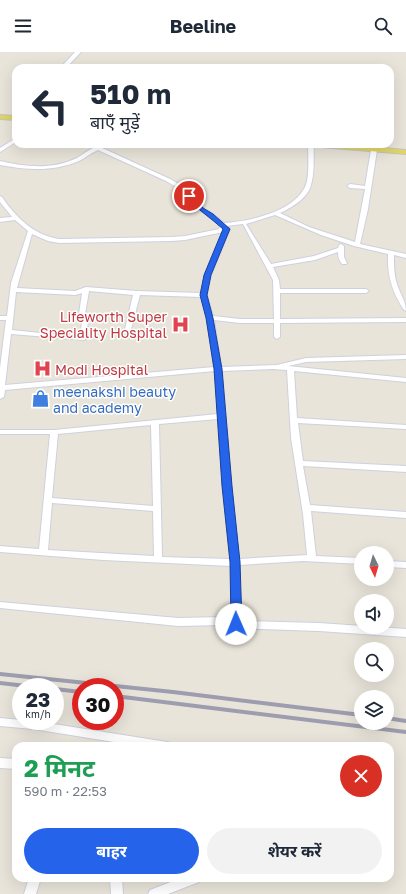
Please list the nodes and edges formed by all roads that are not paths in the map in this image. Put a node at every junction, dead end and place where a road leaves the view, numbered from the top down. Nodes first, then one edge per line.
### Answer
1 (78, 52) edge
2 (67, 64) edge
3 (0, 114) edge
4 (12, 116) edge
5 (0, 117) edge
6 (12, 117) edge
7 (12, 142) edge
8 (97, 148) joint
9 (310, 148) edge
10 (353, 148) edge
11 (394, 148) edge
12 (406, 149) edge
13 (0, 150) edge
14 (374, 150) junction
15 (406, 152) edge
16 (0, 163) edge
17 (350, 186) dead end
18 (368, 188) junction
19 (0, 198) edge
20 (277, 214) junction
21 (17, 218) junction
22 (0, 220) edge
23 (244, 225) dead end
24 (222, 229) junction
25 (30, 232) junction
26 (342, 239) junction
27 (357, 244) junction
28 (341, 249) junction
29 (391, 253) junction
30 (406, 256) edge
31 (344, 263) dead end
32 (269, 266) junction
33 (86, 289) junction
34 (13, 290) junction
35 (277, 291) junction
36 (366, 291) dead end
37 (138, 293) junction
38 (204, 295) junction
39 (406, 309) edge
40 (0, 318) edge
41 (10, 318) junction
42 (210, 318) junction
43 (406, 320) edge
44 (277, 321) junction
45 (9, 332) junction
46 (127, 333) dead end
47 (277, 338) dead end
48 (406, 357) edge
49 (273, 367) junction
50 (218, 369) junction
51 (290, 369) junction
52 (406, 380) edge
53 (1, 388) edge
54 (0, 397) edge
55 (222, 416) junction
56 (294, 420) junction
57 (155, 423) junction
58 (406, 427) edge
59 (0, 432) edge
60 (54, 432) junction
61 (298, 463) junction
62 (406, 469) edge
63 (48, 500) junction
64 (306, 508) junction
65 (157, 509) junction
66 (406, 515) edge
67 (0, 549) edge
68 (43, 552) junction
69 (312, 558) junction
70 (158, 560) junction
71 (354, 561) edge
72 (235, 562) junction
73 (394, 564) edge
74 (406, 565) edge
75 (0, 605) edge
76 (236, 624) junction
77 (406, 633) edge
78 (0, 722) edge
79 (141, 742) edge
80 (12, 764) edge
81 (1, 765) edge
82 (34, 882) edge
83 (116, 882) edge
84 (185, 882) edge
85 (30, 894) edge
86 (117, 894) edge
87 (154, 894) edge

1 - 2 street
3 - 4 main road
5 - 6 main road
7 - 13 street
8 - 16 street
8 - 24 street
9 - 20 street
10 - 14 main road
11 - 12 main road
14 - 15 main road
14 - 18 street
17 - 18 street
18 - 27 street
19 - 21 street
20 - 24 street
20 - 26 street
21 - 22 street
21 - 25 street
23 - 32 street
24 - 25 street
24 - 38 street
25 - 34 street
26 - 27 street
26 - 28 street
27 - 29 street
28 - 31 street
28 - 32 street
29 - 30 street
29 - 39 street
32 - 35 street
33 - 34 street
33 - 37 street
33 - 45 street
34 - 41 street
35 - 36 street
35 - 44 street
37 - 38 street
37 - 46 street
38 - 42 street
40 - 41 street
41 - 45 street
42 - 44 street
42 - 50 street
43 - 44 street
44 - 47 street
45 - 53 street
48 - 49 street
49 - 50 street
49 - 51 street
50 - 53 street
50 - 55 street
51 - 52 street
51 - 56 street
53 - 54 street
55 - 57 street
55 - 72 street
56 - 58 street
56 - 61 street
57 - 60 street
57 - 65 street
59 - 60 street
60 - 63 street
61 - 62 street
61 - 64 street
63 - 65 street
63 - 68 street
64 - 66 street
64 - 69 street
65 - 70 street
67 - 68 street
68 - 70 street
69 - 71 street
69 - 72 street
70 - 72 street
72 - 76 street
73 - 74 street
75 - 76 street
76 - 77 street
78 - 79 street
80 - 81 street
82 - 85 street
83 - 86 street
84 - 87 street

